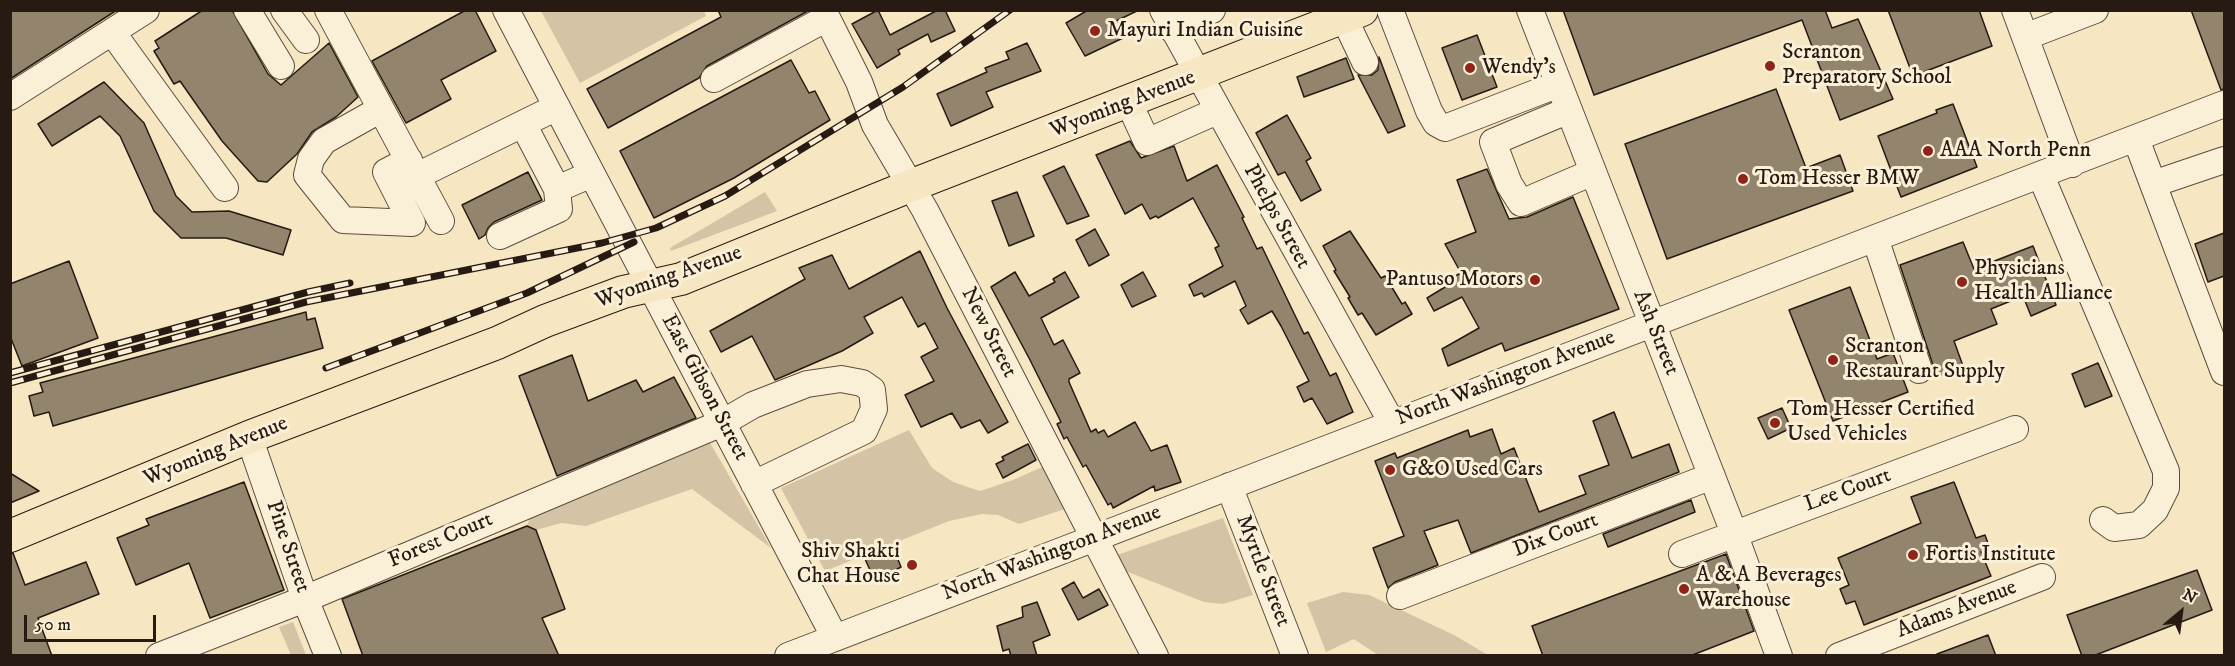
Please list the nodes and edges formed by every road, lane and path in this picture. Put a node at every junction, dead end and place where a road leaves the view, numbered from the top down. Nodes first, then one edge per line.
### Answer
1 (146, 10) edge
2 (247, 10) edge
3 (284, 10) edge
4 (328, 10) edge
5 (506, 10) edge
6 (1212, 10) edge
7 (1390, 10) edge
8 (1530, 10) edge
9 (2014, 10) edge
10 (2095, 10) edge
11 (825, 14) edge
12 (1353, 14) edge
13 (1168, 20) edge
14 (112, 33) junction
15 (2025, 37) junction
16 (306, 40) dead end
17 (1365, 62) dead end
18 (281, 66) dead end
19 (1198, 76) junction
20 (714, 79) dead end
21 (1559, 84) junction
22 (10, 97) edge
23 (1129, 103) junction
24 (2224, 104) edge
25 (557, 107) junction
26 (381, 109) junction
27 (1569, 110) junction
28 (1217, 111) junction
29 (523, 124) junction
30 (2136, 139) junction
31 (2224, 160) edge
32 (2072, 164) junction
33 (413, 168) junction
34 (1593, 172) junction
35 (592, 174) junction
36 (2041, 176) junction
37 (2153, 184) junction
38 (910, 186) junction
39 (225, 188) dead end
40 (557, 189) junction
41 (441, 221) dead end
42 (500, 236) dead end
43 (1875, 238) junction
44 (650, 286) junction
45 (1651, 323) junction
46 (1919, 370) dead end
47 (2224, 372) edge
48 (722, 423) junction
49 (1392, 423) junction
50 (2015, 429) dead end
51 (249, 437) junction
52 (1712, 477) junction
53 (754, 484) junction
54 (1229, 486) junction
55 (2103, 520) dead end
56 (1734, 533) junction
57 (10, 536) edge
58 (1094, 538) junction
59 (1682, 554) dead end
60 (2042, 578) dead end
61 (1400, 596) dead end
62 (305, 599) junction
63 (835, 638) junction
64 (805, 652) edge
65 (159, 656) edge
66 (328, 656) edge
67 (1155, 656) edge
68 (1295, 656) edge
69 (1779, 656) edge
70 (1839, 656) edge

1 - 14 street
2 - 18 street
3 - 16 street
4 - 26 street
5 - 25 street, East Gibson Street
6 - 13 street
7 - 21 street
8 - 21 street, Ash Street
9 - 15 street
10 - 15 street
11 - 20 street
11 - 38 street, New Street
12 - 17 street
12 - 19 main road, Wyoming Avenue
13 - 19 street, Phelps Street
14 - 22 street
14 - 39 street
15 - 32 street
19 - 23 main road, Wyoming Avenue
19 - 28 street, Phelps Street
21 - 27 street, Ash Street
23 - 28 street
23 - 38 main road, Wyoming Avenue
24 - 30 street, North Washington Avenue
25 - 29 street
25 - 35 street, East Gibson Street
26 - 33 street
26 - 33 street
27 - 34 street, Ash Street
27 - 34 street
28 - 49 street, Phelps Street
29 - 33 street
29 - 40 street
30 - 32 street, North Washington Avenue
30 - 37 street
31 - 37 street
32 - 36 street, North Washington Avenue
33 - 41 street
34 - 45 street, Ash Street
35 - 40 street
35 - 44 street, East Gibson Street
36 - 43 street, North Washington Avenue
36 - 55 street
37 - 47 street
38 - 44 main road, Wyoming Avenue
38 - 58 street, New Street
40 - 42 street
43 - 45 street, North Washington Avenue
43 - 46 street
44 - 48 street, East Gibson Street
44 - 51 main road, Wyoming Avenue
45 - 49 street, North Washington Avenue
45 - 52 street, Ash Street
48 - 53 street, East Gibson Street
48 - 53 street, Forest Court
48 - 62 street, Forest Court
49 - 54 street, North Washington Avenue
50 - 56 street, Lee Court
51 - 57 main road, Wyoming Avenue
51 - 62 street, Pine Street
52 - 56 street, Ash Street
52 - 61 street, Dix Court
53 - 63 street, East Gibson Street
54 - 58 street, North Washington Avenue
54 - 68 street, Myrtle Street
56 - 59 street, Lee Court
56 - 69 street, Ash Street
58 - 63 street, North Washington Avenue
58 - 67 street, New Street
60 - 70 street, Adams Avenue
62 - 65 street, Forest Court
62 - 66 street, Pine Street
63 - 64 street, North Washington Avenue

